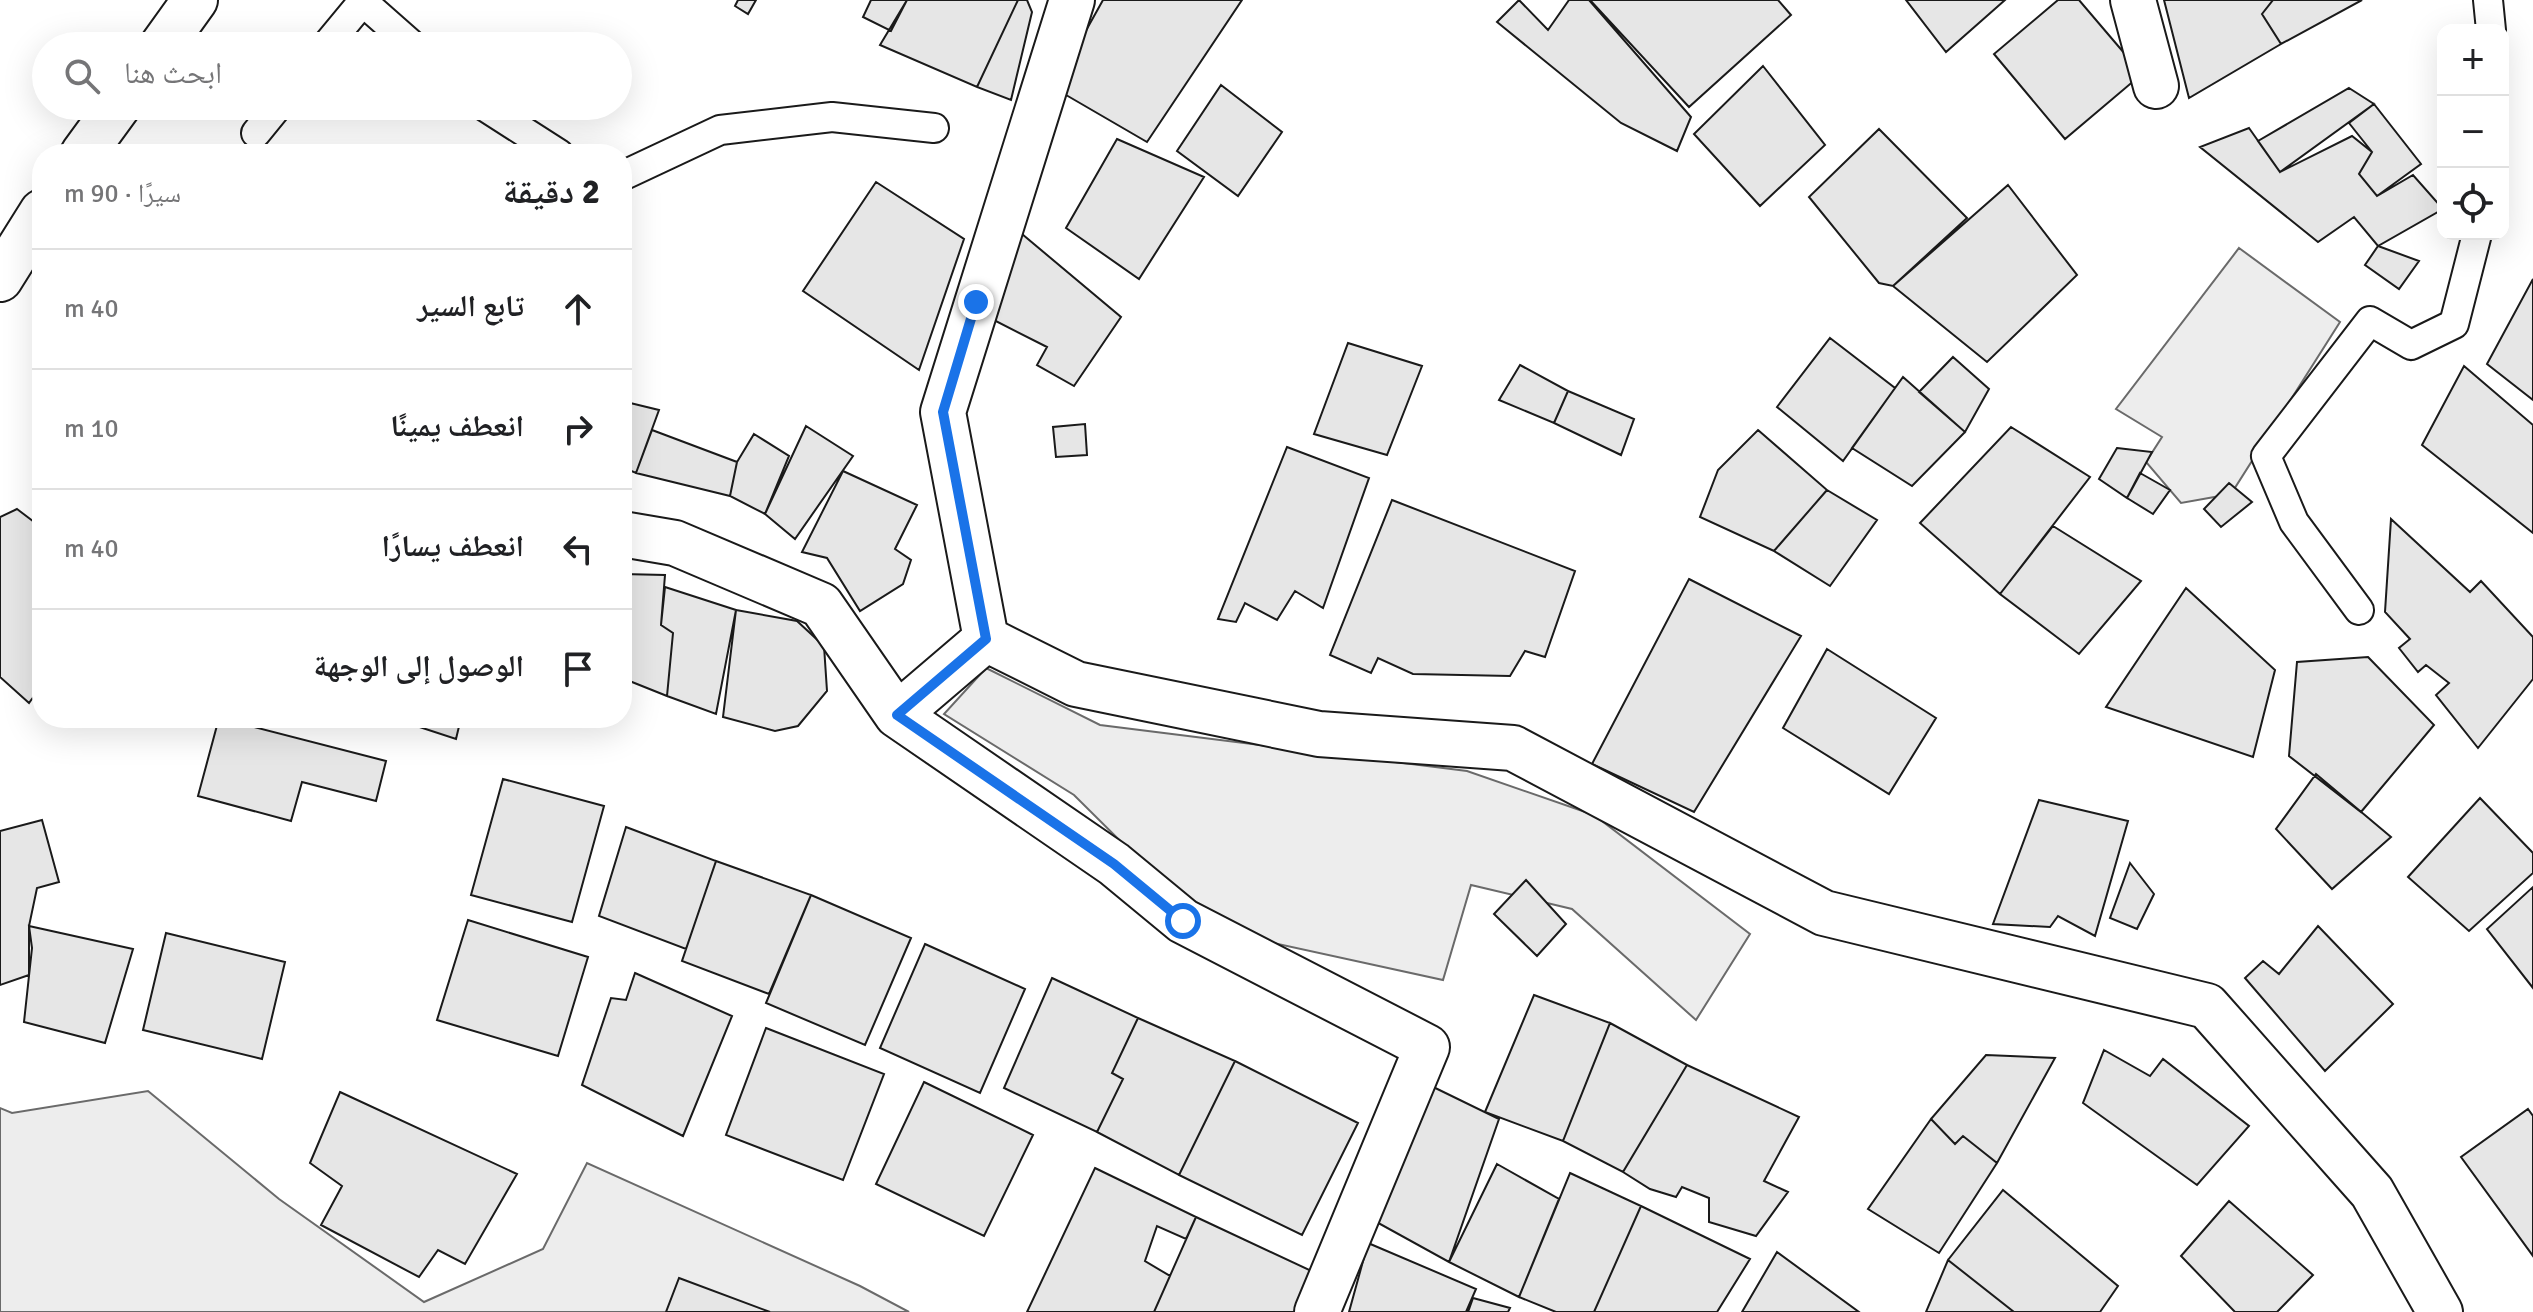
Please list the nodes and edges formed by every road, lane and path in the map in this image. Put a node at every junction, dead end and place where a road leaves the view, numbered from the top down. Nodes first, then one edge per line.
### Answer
1 (195, 0) edge
2 (1072, 0) edge
3 (2133, 0) edge
4 (2488, 0) edge
5 (363, 1) edge
6 (2490, 24) edge
7 (172, 32) edge
8 (338, 32) edge
9 (397, 32) edge
10 (2156, 86) dead end
11 (108, 120) edge
12 (267, 120) edge
13 (506, 120) edge
14 (934, 128) dead end
15 (256, 133) dead end
16 (90, 144) edge
17 (543, 144) edge
18 (632, 171) edge
19 (32, 228) edge
20 (2475, 240) edge
21 (0, 279) edge
22 (632, 536) edge
23 (2359, 610) dead end
24 (986, 639) junction
25 (897, 715) junction
26 (1317, 1312) edge
27 (2440, 1312) edge

1 - 7 street
2 - 24 street
3 - 10 street
4 - 6 lane
5 - 8 lane
5 - 9 lane
11 - 16 street
12 - 15 lane
13 - 17 lane
14 - 18 lane
19 - 21 street
20 - 23 lane
22 - 25 street
24 - 25 street
24 - 27 street
25 - 26 street

